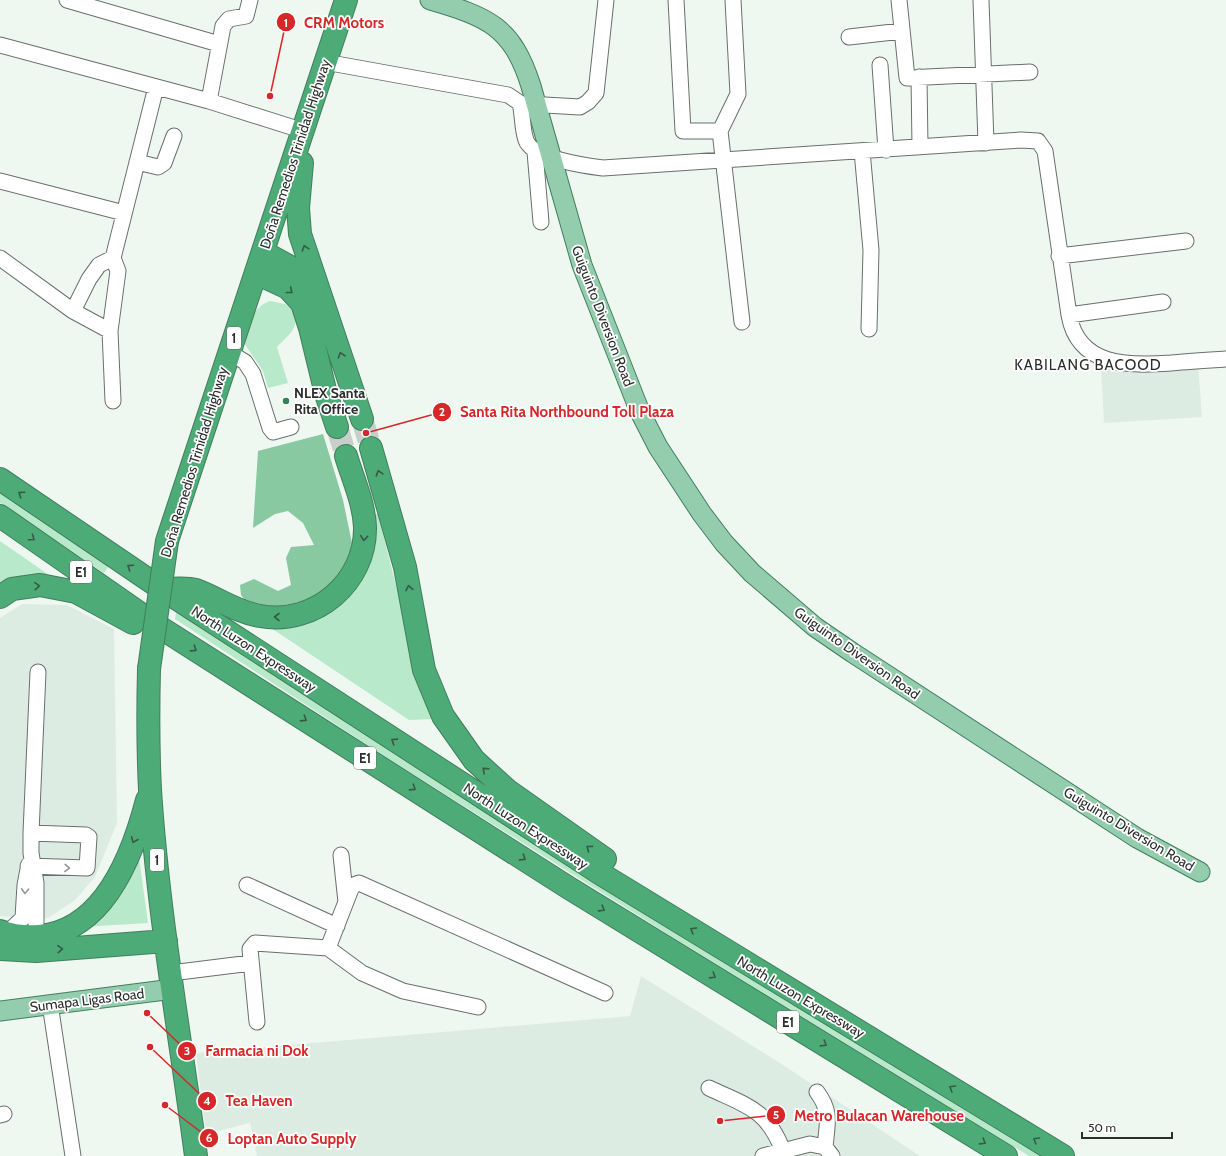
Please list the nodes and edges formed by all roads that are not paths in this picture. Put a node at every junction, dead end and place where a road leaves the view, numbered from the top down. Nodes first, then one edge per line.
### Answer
1 (67, 0) edge
2 (250, 0) edge
3 (346, 0) edge
4 (430, 0) edge
5 (606, 0) edge
6 (676, 0) edge
7 (733, 0) edge
8 (899, 0) edge
9 (981, 0) edge
10 (100, 4) edge
11 (902, 31) junction
12 (849, 37) dead end
13 (219, 44) junction
14 (0, 45) edge
15 (325, 62) junction
16 (880, 65) dead end
17 (1030, 72) dead end
18 (985, 73) junction
19 (919, 78) junction
20 (156, 87) junction
21 (209, 101) junction
22 (520, 103) junction
23 (720, 131) junction
24 (302, 135) junction
25 (174, 136) dead end
26 (986, 143) junction
27 (920, 147) junction
28 (886, 150) junction
29 (862, 151) junction
30 (544, 154) junction
31 (722, 160) junction
32 (137, 162) junction
33 (0, 181) edge
34 (124, 213) junction
35 (541, 222) dead end
36 (1186, 240) dead end
37 (262, 252) junction
38 (1060, 256) junction
39 (0, 258) edge
40 (113, 258) junction
41 (256, 273) junction
42 (321, 298) junction
43 (1163, 302) dead end
44 (73, 311) junction
45 (1069, 315) junction
46 (742, 322) dead end
47 (869, 330) dead end
48 (110, 331) junction
49 (229, 352) junction
50 (1226, 359) edge
51 (113, 401) dead end
52 (362, 419) tunnel mouth
53 (291, 427) dead end
54 (337, 427) tunnel mouth
55 (371, 448) tunnel mouth
56 (346, 456) tunnel mouth
57 (0, 479) edge
58 (0, 516) edge
59 (162, 589) junction
60 (0, 597) edge
61 (161, 628) junction
62 (38, 672) dead end
63 (150, 790) junction
64 (31, 833) junction
65 (341, 855) dead end
66 (31, 862) junction
67 (1200, 872) dead end
68 (247, 885) dead end
69 (635, 895) junction
70 (346, 903) junction
71 (337, 926) junction
72 (165, 936) junction
73 (22, 938) edge
74 (328, 948) junction
75 (250, 963) junction
76 (172, 981) junction
77 (605, 993) dead end
78 (50, 1004) junction
79 (478, 1007) dead end
80 (0, 1011) edge
81 (257, 1022) dead end
82 (709, 1088) dead end
83 (817, 1092) dead end
84 (783, 1151) junction
85 (828, 1152) edge
86 (73, 1156) edge
87 (196, 1156) edge
88 (763, 1156) edge
89 (1006, 1156) edge
90 (1063, 1156) edge

1 - 10 street
2 - 13 street
3 - 15 highway, Doña Remedios Trinidad Highway / 1
4 - 30 main road, Guiguinto Diversion Road
5 - 22 street
6 - 23 street
7 - 23 street
8 - 11 street
9 - 18 street
10 - 13 street
11 - 12 street
11 - 19 street
13 - 21 street
14 - 20 street
15 - 22 street
15 - 24 highway, Doña Remedios Trinidad Highway / 1
16 - 28 street
17 - 18 street
18 - 19 street
18 - 26 street
19 - 27 street
20 - 21 street
20 - 32 street
21 - 24 street
22 - 30 street
23 - 31 street
24 - 37 highway, Doña Remedios Trinidad Highway / 1
42 -> 24 highway
25 - 32 street
26 - 27 street
26 - 38 street
27 - 28 street
28 - 29 street
29 - 31 street
29 - 47 street
30 - 31 street
30 - 35 street
30 - 67 main road, Guiguinto Diversion Road
31 - 46 street
32 - 34 street
33 - 34 street
34 - 40 street
36 - 38 street
37 - 41 highway, Doña Remedios Trinidad Highway / 1
37 - 42 highway
38 - 45 street
39 - 44 street
40 - 44 street
40 - 48 street
41 - 49 highway, Doña Remedios Trinidad Highway / 1
41 -> 54 highway
52 -> 42 highway
43 - 45 street
44 - 48 street
45 - 50 street
48 - 51 street
49 - 53 street
49 - 63 highway, Doña Remedios Trinidad Highway / 1, bridge
69 -> 55 highway
56 -> 59 highway
59 -> 57 highway, North Luzon Expressway / E1
58 -> 61 highway, North Luzon Expressway / E1
69 -> 59 highway, North Luzon Expressway / E1
60 -> 61 highway
61 -> 89 highway, North Luzon Expressway / E1
62 - 64 street
63 - 72 highway, Doña Remedios Trinidad Highway / 1
63 -> 73 highway
64 - 66 street
66 -> 64 street
65 - 70 street
66 -> 73 street
66 - 73 street
68 - 71 street
90 -> 69 highway, North Luzon Expressway / E1
70 - 71 street
70 - 77 street
71 - 74 street
72 - 73 highway
72 - 76 highway, Doña Remedios Trinidad Highway / 1
74 - 75 street
74 - 79 street
75 - 76 street
75 - 81 street
76 - 78 main road, Sumapa Ligas Road
76 - 87 highway, Doña Remedios Trinidad Highway / 1
78 - 80 main road, Sumapa Ligas Road
78 - 86 street
82 - 84 street
83 - 85 street
84 - 85 street
84 - 88 street

